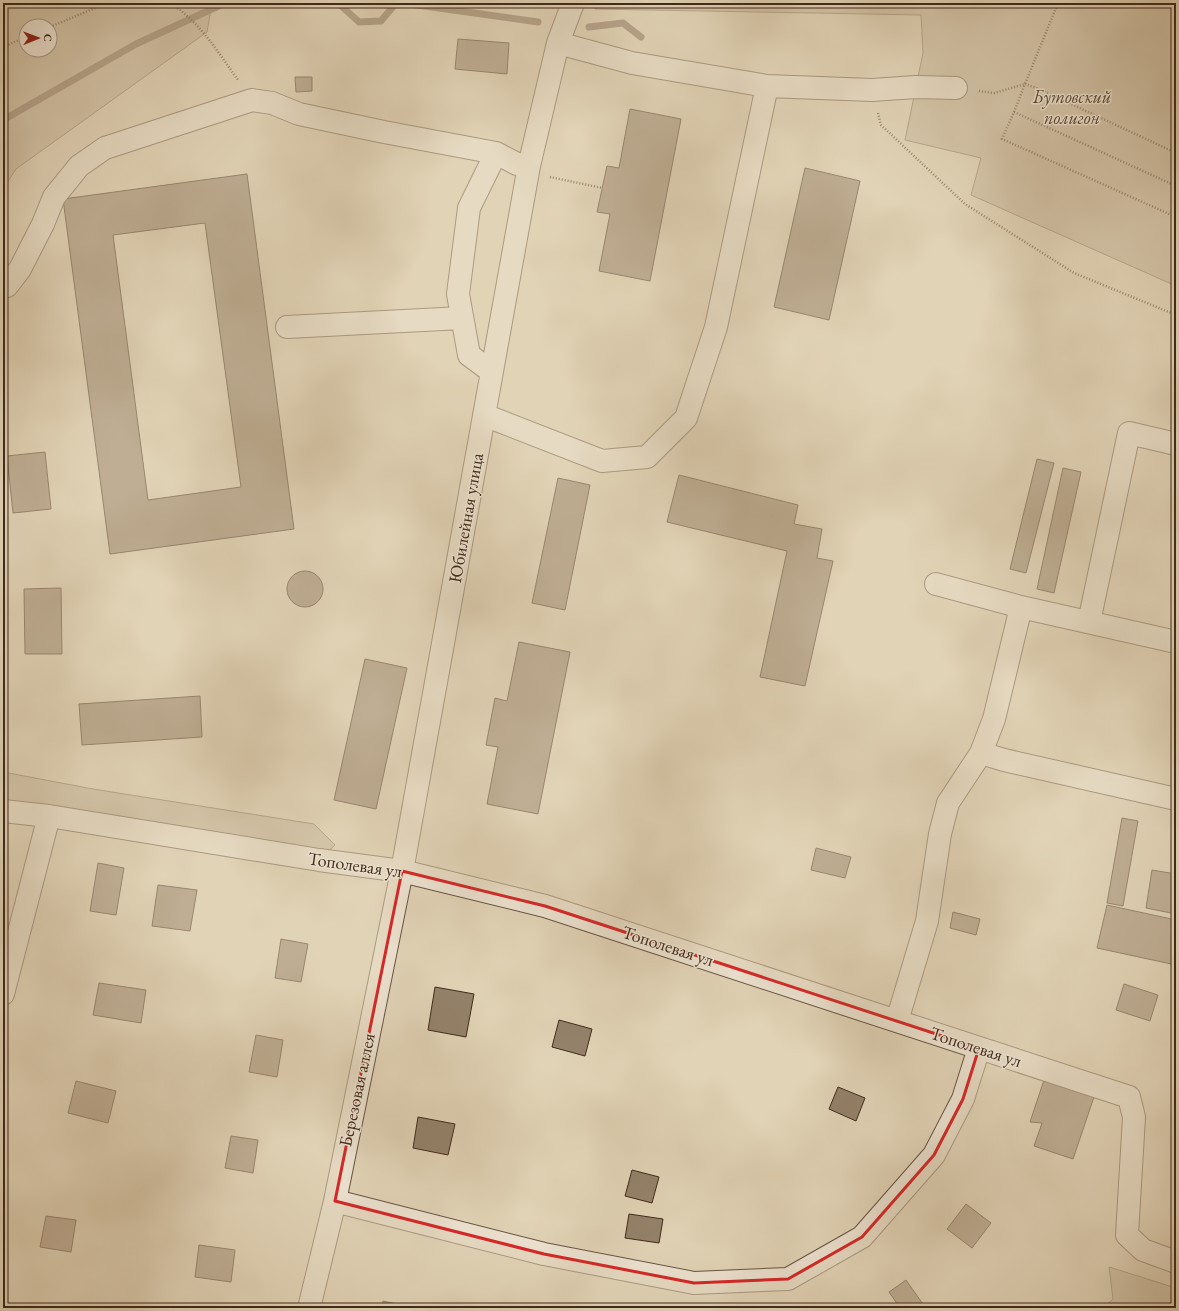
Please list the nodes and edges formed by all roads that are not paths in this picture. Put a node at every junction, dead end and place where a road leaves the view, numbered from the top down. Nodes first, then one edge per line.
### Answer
1 (573, 3) edge
2 (558, 43) junction
3 (767, 86) junction
4 (956, 88) road end
5 (496, 153) junction
6 (535, 165) junction
7 (3, 287) edge
8 (462, 318) junction
9 (287, 327) dead end
10 (492, 372) junction
11 (484, 415) junction
12 (1176, 444) edge
13 (936, 584) dead end
14 (1021, 607) junction
15 (1088, 622) junction
16 (1176, 642) edge
17 (981, 753) junction
18 (1176, 799) edge
19 (3, 811) edge
20 (49, 816) junction
21 (402, 871) junction
22 (3, 994) edge
23 (897, 1021) junction
24 (979, 1048) junction
25 (335, 1201) junction
26 (1176, 1262) edge
27 (309, 1308) edge

1 - 2 street, Юбилейная улица
2 - 3 street
2 - 6 street, Юбилейная улица
3 - 4 street
3 - 11 street
5 - 6 street
5 - 7 street
5 - 8 street
6 - 10 street, Юбилейная улица
8 - 9 street
8 - 10 street
10 - 11 street, Юбилейная улица
11 - 21 street, Юбилейная улица
12 - 15 street
13 - 14 street
14 - 15 street
14 - 17 street
15 - 16 street
17 - 18 street
17 - 23 street
19 - 20 street, Тополевая ул
20 - 21 street, Тополевая ул
20 - 22 street
21 - 23 street, Тополевая ул
21 - 25 street, Березовая аллея
23 - 24 street, Тополевая ул
24 - 25 street
24 - 26 street, Тополевая ул
25 - 27 street, Березовая аллея

